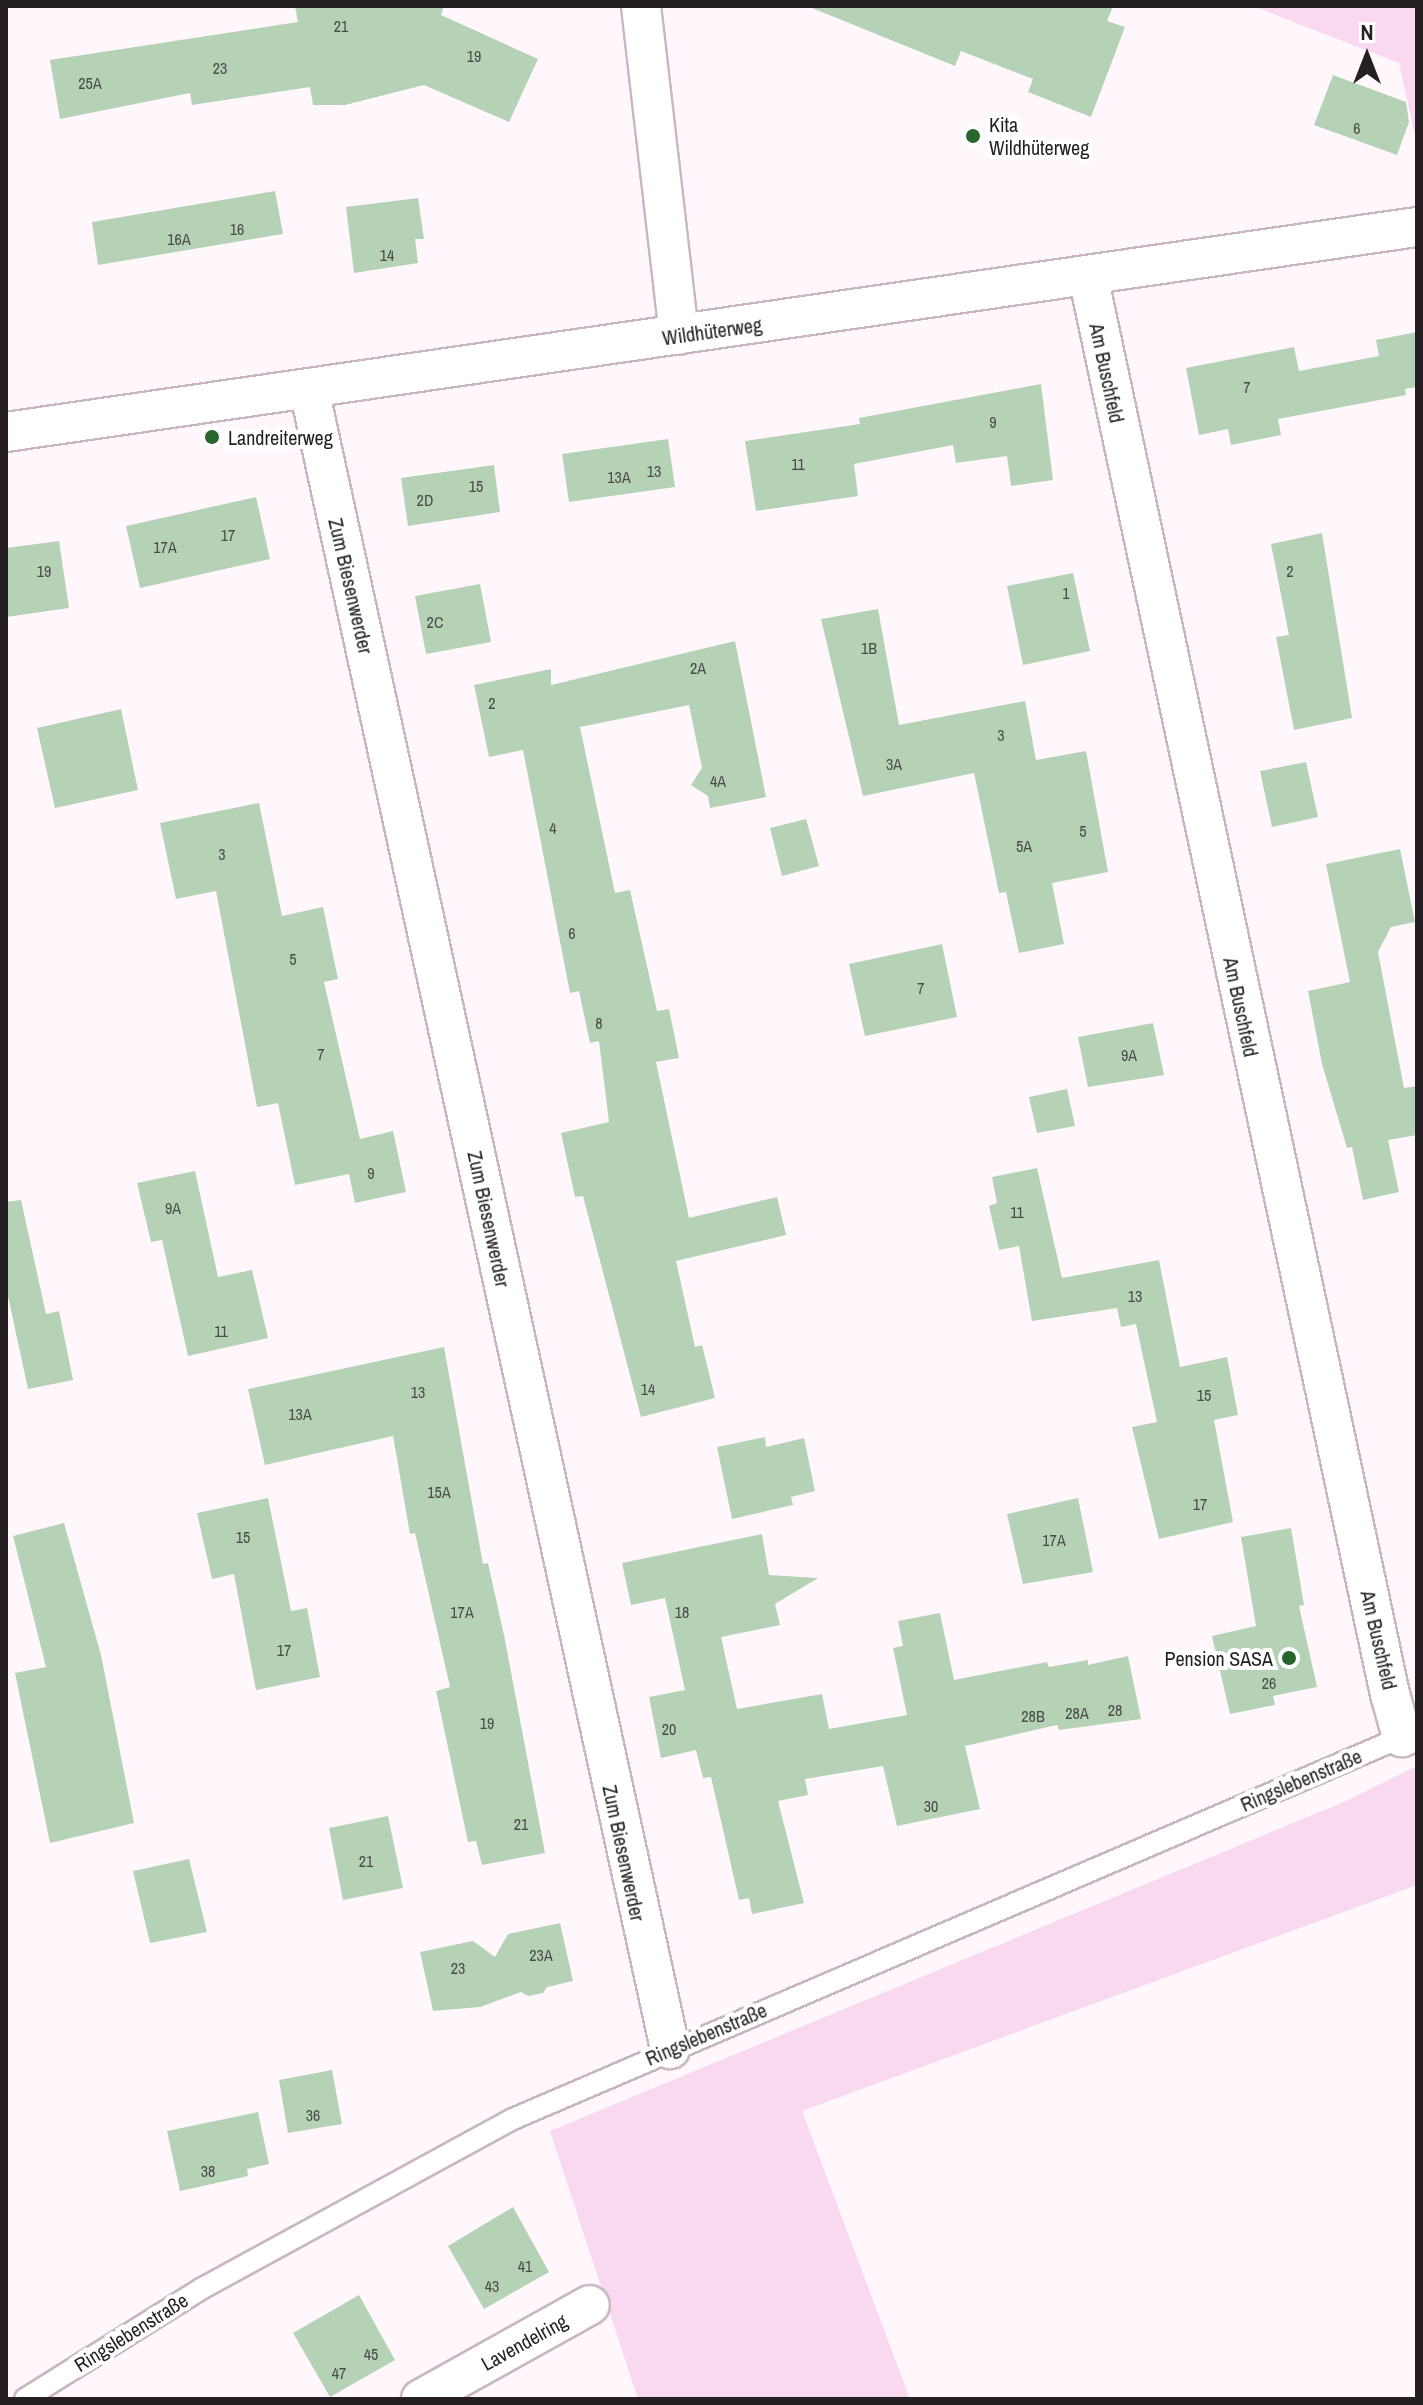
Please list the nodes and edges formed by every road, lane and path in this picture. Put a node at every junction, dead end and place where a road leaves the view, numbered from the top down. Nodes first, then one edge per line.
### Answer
1 (641, 6) edge
2 (1417, 227) edge
3 (1088, 276) junction
4 (679, 335) junction
5 (309, 389) junction
6 (6, 432) edge
7 (1410, 1734) edge
8 (670, 2049) junction
9 (590, 2305) dead end
10 (461, 2389) edge
11 (25, 2399) edge
12 (421, 2399) edge

1 - 4 street
2 - 3 street, Wildhüterweg
3 - 4 street, Wildhüterweg
3 - 7 street, Am Buschfeld
4 - 5 street, Wildhüterweg
5 - 6 street, Wildhüterweg
5 - 8 street, Zum Biesenwerder
7 - 8 lane, Ringslebenstraße
8 - 11 lane, Ringslebenstraße
9 - 10 street, Lavendelring
10 - 12 street, Lavendelring

